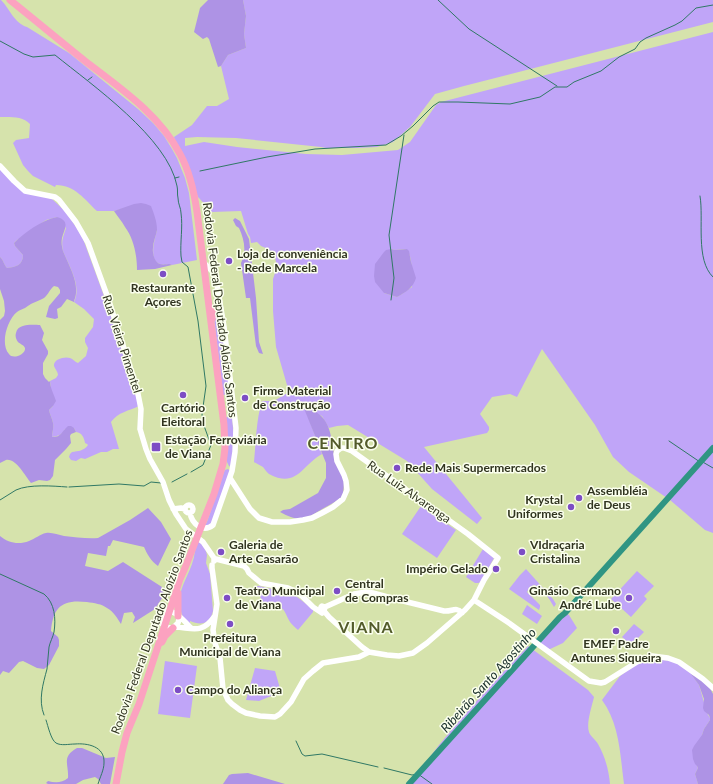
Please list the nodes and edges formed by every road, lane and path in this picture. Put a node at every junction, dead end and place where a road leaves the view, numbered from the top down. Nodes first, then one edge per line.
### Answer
1 (10, 0) edge
2 (0, 166) edge
3 (203, 262) junction
4 (219, 305) junction
5 (209, 306) junction
6 (211, 321) junction
7 (230, 478) junction
8 (173, 509) junction
9 (213, 563) junction
10 (180, 579) junction
11 (474, 600) junction
12 (308, 602) junction
13 (323, 609) junction
14 (168, 611) junction
15 (462, 613) junction
16 (178, 616) junction
17 (216, 616) junction
18 (329, 617) junction
19 (163, 624) junction
20 (174, 627) junction
21 (204, 627) junction
22 (191, 628) junction
23 (215, 643) junction
24 (157, 649) junction
25 (369, 652) junction
26 (713, 688) edge
27 (116, 784) edge

1 - 3 highway, Rodovia Federal Deputado Aloízio Santos
2 - 8 street, Rua Vieira Pimentel
3 - 4 street
3 - 5 highway, Rodovia Federal Deputado Aloízio Santos
4 - 5 street
4 - 6 highway
4 - 7 street
5 - 6 highway, Rodovia Federal Deputado Aloízio Santos
6 - 10 highway, Rodovia Federal Deputado Aloízio Santos
7 - 8 street
7 - 11 street, Rua Luiz Alvarenga
8 - 9 street, Rua Vieira Pimentel
9 - 12 street
9 - 17 street
10 - 14 highway, Rodovia Federal Deputado Aloízio Santos
10 - 16 highway
11 - 15 street
11 - 26 street
12 - 13 street
12 - 18 street
13 - 15 street
13 - 18 street
14 - 16 street
14 - 19 highway, Rodovia Federal Deputado Aloízio Santos
15 - 25 street
16 - 20 street
16 - 22 street
17 - 21 street
17 - 23 street
18 - 25 street
19 - 20 street
19 - 24 highway, Rodovia Federal Deputado Aloízio Santos
20 - 22 street
20 - 24 highway
21 - 22 street
21 - 23 street
23 - 25 street
24 - 27 highway, Rodovia Federal Deputado Aloízio Santos

